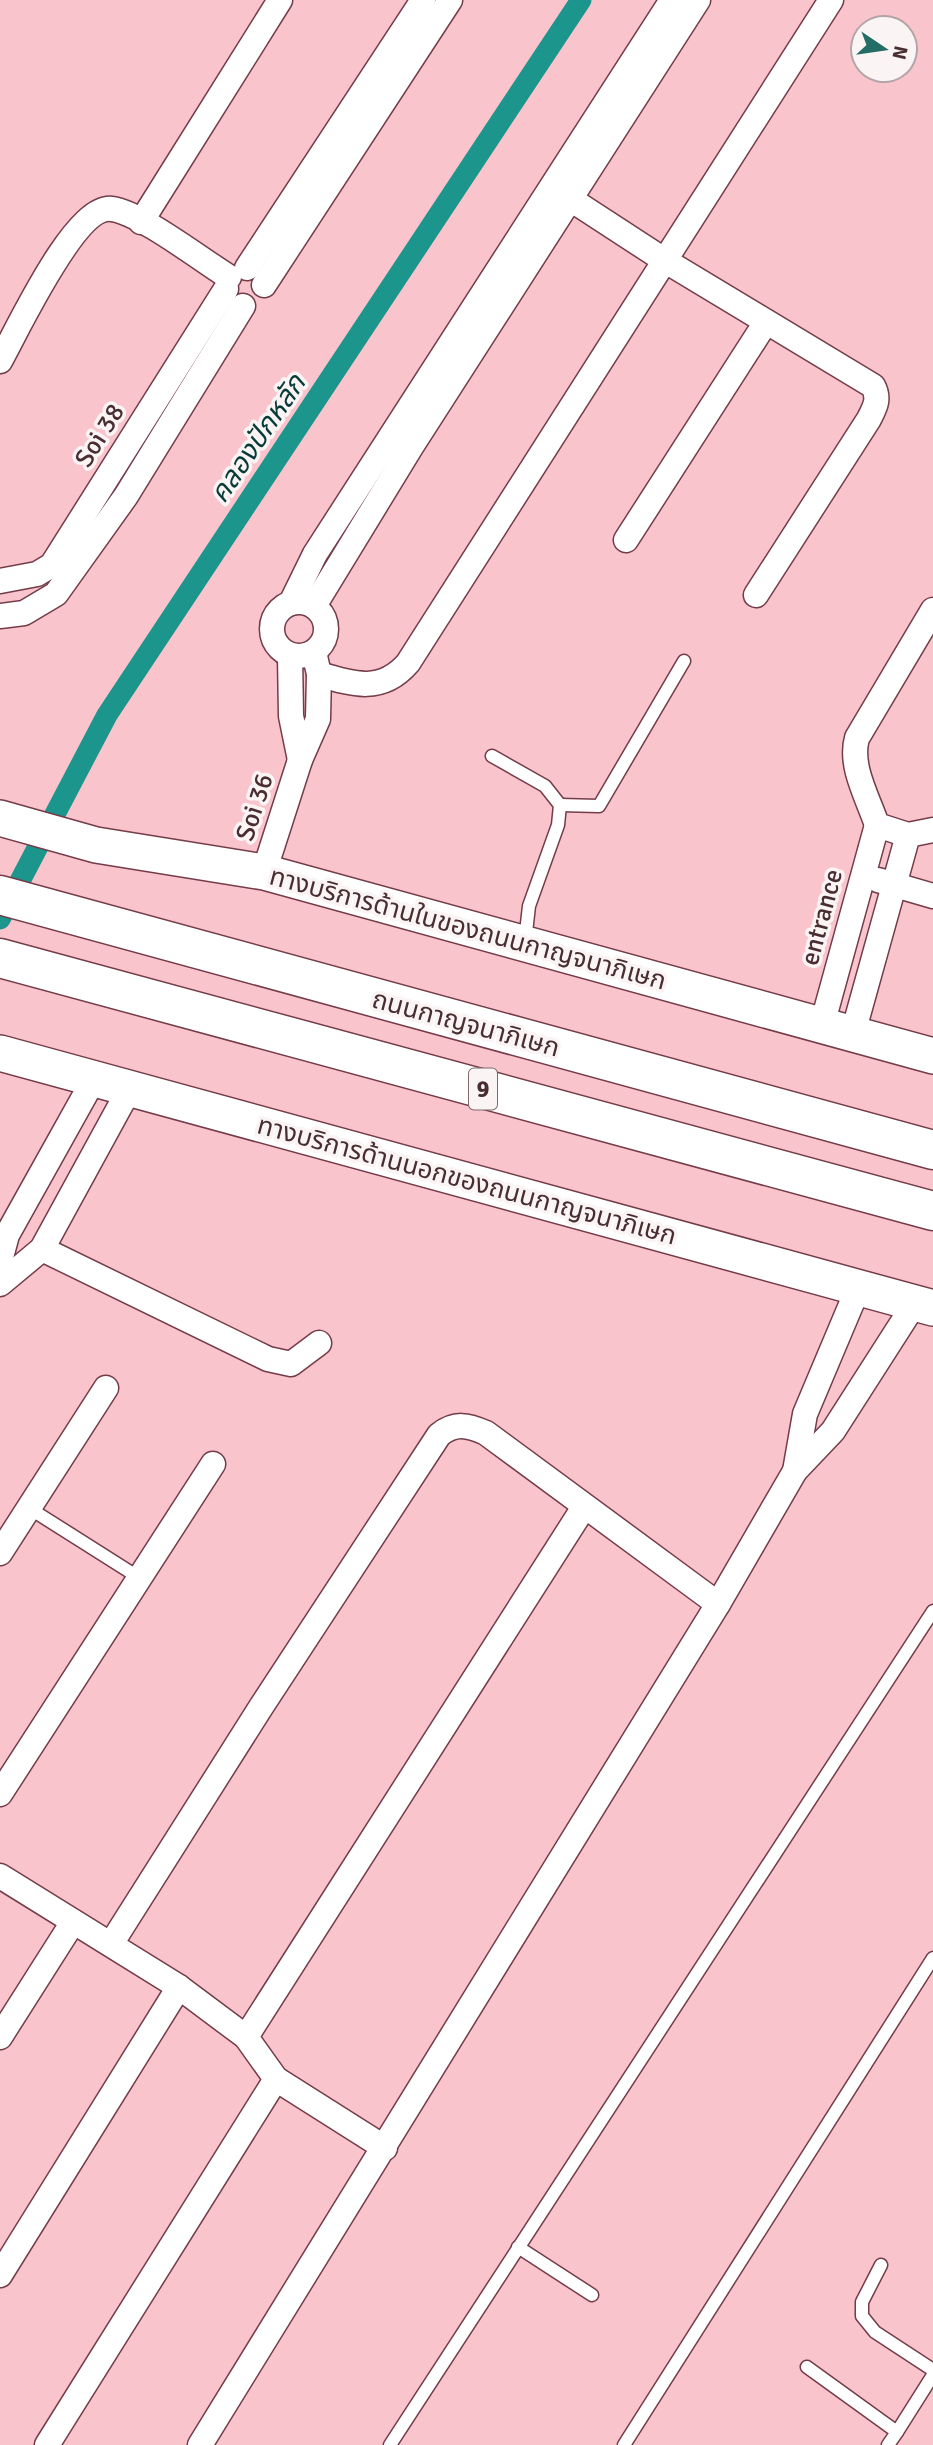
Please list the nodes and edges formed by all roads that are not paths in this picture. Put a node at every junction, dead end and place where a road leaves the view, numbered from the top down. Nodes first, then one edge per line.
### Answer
1 (280, 0) edge
2 (423, 0) edge
3 (449, 0) edge
4 (672, 0) edge
5 (698, 0) edge
6 (831, 0) edge
7 (562, 193) junction
8 (141, 222) junction
9 (664, 260) junction
10 (242, 285) junction
11 (766, 322) junction
12 (0, 361) edge
13 (626, 540) dead end
14 (59, 572) junction
15 (3, 579) edge
16 (756, 595) dead end
17 (302, 604) junction
18 (933, 610) edge
19 (12, 615) edge
20 (308, 661) junction
21 (684, 662) dead end
22 (492, 756) dead end
23 (300, 760) junction
24 (560, 805) junction
25 (0, 818) edge
26 (877, 825) junction
27 (933, 830) edge
28 (908, 835) junction
29 (264, 872) junction
30 (864, 876) junction
31 (894, 884) junction
32 (0, 895) edge
33 (933, 896) edge
34 (525, 942) junction
35 (17, 963) edge
36 (837, 1029) junction
37 (0, 1053) edge
38 (933, 1056) edge
39 (94, 1079) junction
40 (130, 1088) junction
41 (933, 1150) edge
42 (32, 1190) junction
43 (63, 1206) junction
44 (933, 1211) edge
45 (42, 1248) junction
46 (0, 1261) edge
47 (0, 1284) edge
48 (859, 1286) junction
49 (924, 1306) edge
50 (319, 1343) dead end
51 (106, 1388) dead end
52 (213, 1464) dead end
53 (796, 1471) junction
54 (584, 1507) junction
55 (29, 1508) junction
56 (0, 1553) edge
57 (138, 1577) junction
58 (718, 1604) junction
59 (933, 1611) edge
60 (0, 1794) edge
61 (0, 1876) edge
62 (73, 1922) junction
63 (111, 1944) junction
64 (933, 1958) edge
65 (179, 1987) junction
66 (0, 2037) edge
67 (246, 2037) junction
68 (275, 2079) junction
69 (385, 2148) junction
70 (518, 2247) junction
71 (881, 2265) dead end
72 (0, 2275) edge
73 (592, 2295) dead end
74 (807, 2367) dead end
75 (933, 2372) edge
76 (897, 2432) junction
77 (47, 2445) edge
78 (200, 2445) edge
79 (390, 2445) edge
80 (624, 2445) edge
81 (888, 2445) edge

1 - 8 street
2 - 10 street
3 - 10 street
4 - 7 street
5 - 7 street
6 - 9 street
7 - 9 street
7 - 17 street
8 - 10 street
8 - 12 street
9 - 11 street
9 - 20 street
10 - 14 street, Soi 38
11 - 13 street
11 - 16 street
14 - 15 street
14 - 19 street, Soi 38
15 - 19 street
17 - 20 street
17 - 20 street
18 - 26 street
20 - 23 street
20 - 23 street, Soi 36
21 - 24 lane
22 - 24 lane
23 - 29 street, Soi 36
24 - 34 lane
25 - 29 main road, ทางบริการด้านในของถนนกาญจนาภิเษก
26 - 28 street
26 - 30 street, entrance
27 - 28 street
28 - 31 street
29 - 34 main road, ทางบริการด้านในของถนนกาญจนาภิเษก
30 - 31 street
30 - 36 street, entrance
31 - 33 street
31 - 36 street
32 - 41 highway, ถนนกาญจนาภิเษก / 9
34 - 36 main road, ทางบริการด้านในของถนนกาญจนาภิเษก
35 - 44 highway, 9
36 - 38 main road, ทางบริการด้านในของถนนกาญจนาภิเษก
37 - 39 main road, ทางบริการด้านนอกของถนนกาญจนาภิเษก
39 - 40 main road, ทางบริการด้านนอกของถนนกาญจนาภิเษก
39 - 42 street
40 - 43 street
40 - 48 main road, ทางบริการด้านนอกของถนนกาญจนาภิเษก
42 - 43 street
42 - 46 street
43 - 45 street
45 - 47 street
45 - 50 street
48 - 49 main road, ทางบริการด้านนอกของถนนกาญจนาภิเษก
48 - 53 street
49 - 53 street
51 - 55 street
52 - 57 street
53 - 58 street
54 - 58 street
54 - 63 street
54 - 67 street
55 - 56 street
55 - 57 lane
57 - 60 street
58 - 69 street
59 - 70 lane
61 - 62 street
62 - 63 street
62 - 66 street
63 - 65 street
64 - 80 lane
65 - 67 street
65 - 72 street
67 - 68 street
68 - 69 street
68 - 77 street
69 - 78 street
70 - 73 lane
70 - 79 lane
71 - 75 lane
74 - 76 lane
75 - 76 lane
76 - 81 lane

